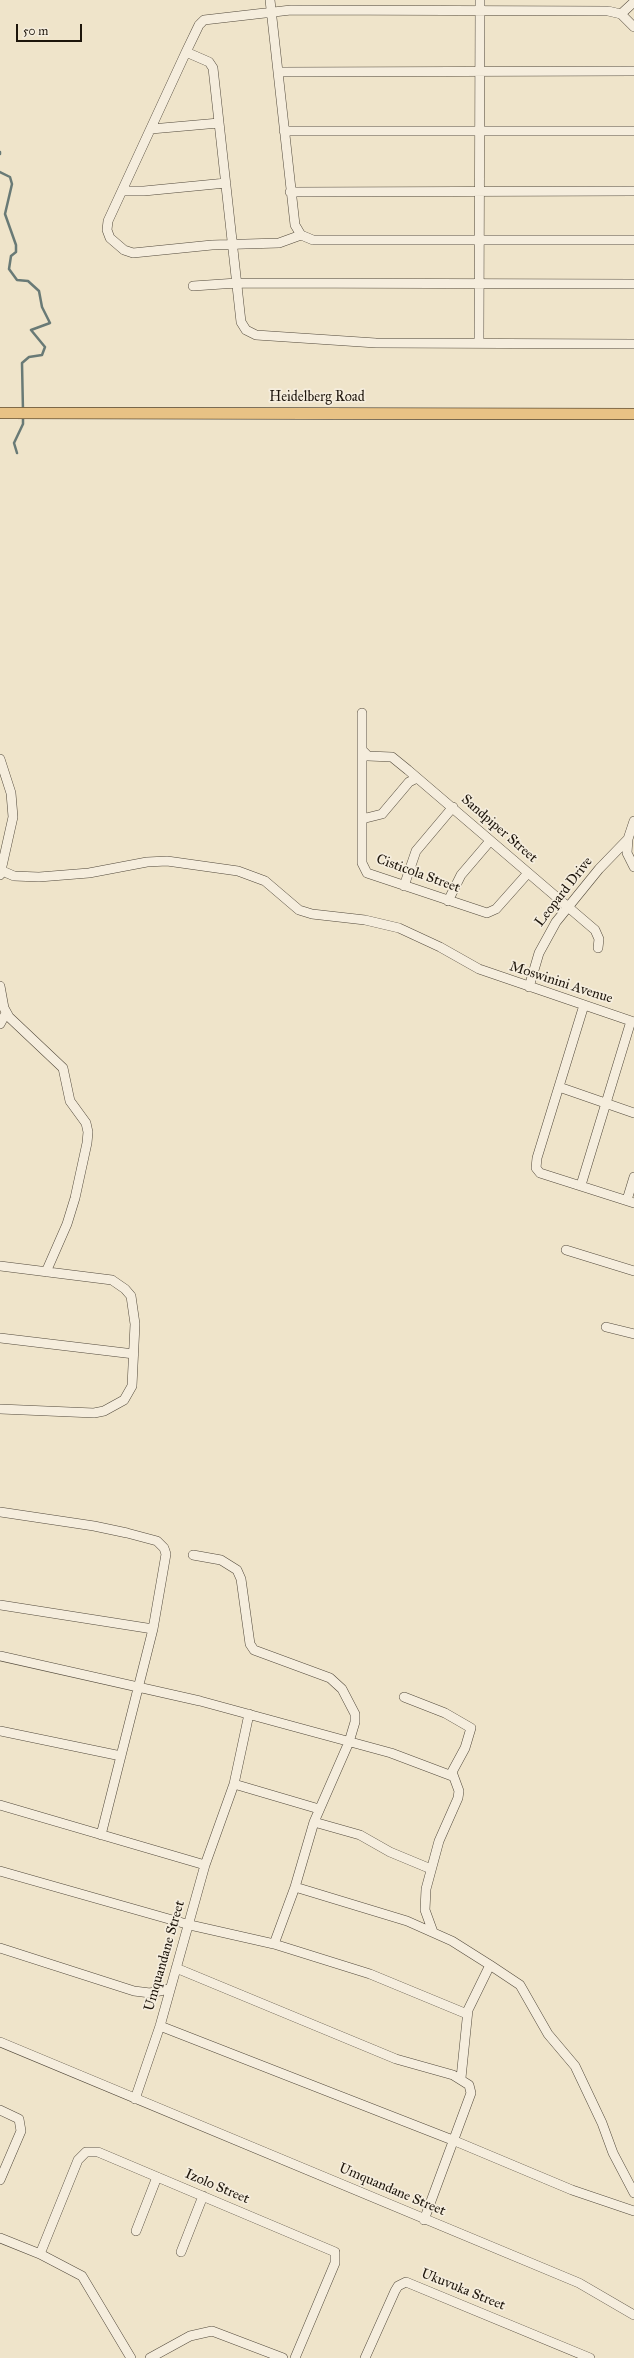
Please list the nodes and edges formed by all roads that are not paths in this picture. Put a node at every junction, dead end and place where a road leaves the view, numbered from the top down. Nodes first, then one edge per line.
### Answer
1 (270, 0) edge
2 (480, 0) edge
3 (634, 2) edge
4 (480, 10) junction
5 (272, 12) junction
6 (621, 14) junction
7 (634, 27) edge
8 (186, 52) junction
9 (480, 70) junction
10 (634, 71) edge
11 (278, 72) junction
12 (219, 123) junction
13 (151, 129) junction
14 (284, 131) junction
15 (634, 131) edge
16 (480, 132) junction
17 (226, 183) junction
18 (122, 191) junction
19 (480, 191) junction
20 (634, 191) edge
21 (290, 192) junction
22 (301, 235) junction
23 (480, 240) junction
24 (634, 240) edge
25 (232, 244) junction
26 (237, 283) junction
27 (480, 284) junction
28 (634, 284) edge
29 (193, 286) dead end
30 (480, 343) junction
31 (634, 344) edge
32 (5, 413) edge
33 (634, 414) edge
34 (362, 713) dead end
35 (363, 751) junction
36 (0, 758) edge
37 (418, 778) junction
38 (453, 807) junction
39 (362, 819) junction
40 (634, 821) edge
41 (628, 839) junction
42 (490, 841) junction
43 (634, 867) edge
44 (1, 872) edge
45 (528, 873) junction
46 (404, 886) junction
47 (448, 901) junction
48 (568, 908) junction
49 (598, 948) dead end
50 (0, 986) edge
51 (529, 987) junction
52 (584, 1005) junction
53 (6, 1013) junction
54 (633, 1022) edge
55 (0, 1024) edge
56 (559, 1087) junction
57 (605, 1102) junction
58 (634, 1113) edge
59 (634, 1177) edge
60 (581, 1185) junction
61 (630, 1202) edge
62 (566, 1250) dead end
63 (0, 1266) edge
64 (634, 1271) edge
65 (46, 1272) junction
66 (606, 1327) dead end
67 (634, 1334) edge
68 (0, 1338) edge
69 (134, 1354) junction
70 (0, 1409) edge
71 (0, 1512) edge
72 (193, 1556) dead end
73 (0, 1606) edge
74 (153, 1630) junction
75 (0, 1656) edge
76 (140, 1687) junction
77 (404, 1697) dead end
78 (249, 1714) junction
79 (0, 1731) edge
80 (349, 1742) junction
81 (120, 1756) junction
82 (452, 1776) junction
83 (234, 1784) junction
84 (0, 1805) edge
85 (320, 1809) junction
86 (314, 1822) junction
87 (101, 1835) junction
88 (205, 1865) junction
89 (431, 1869) junction
90 (0, 1871) edge
91 (295, 1887) junction
92 (190, 1925) junction
93 (433, 1932) junction
94 (274, 1944) junction
95 (0, 1948) edge
96 (490, 1965) junction
97 (176, 1968) junction
98 (168, 1989) junction
99 (467, 2014) junction
100 (160, 2026) junction
101 (0, 2042) edge
102 (461, 2078) junction
103 (136, 2099) junction
104 (0, 2110) edge
105 (455, 2141) junction
106 (157, 2177) junction
107 (0, 2180) edge
108 (634, 2193) edge
109 (203, 2196) junction
110 (634, 2211) edge
111 (424, 2220) junction
112 (136, 2231) dead end
113 (0, 2238) edge
114 (181, 2252) dead end
115 (40, 2254) junction
116 (634, 2315) edge
117 (131, 2358) edge
118 (150, 2358) edge
119 (283, 2358) edge
120 (295, 2358) edge
121 (365, 2358) edge
122 (590, 2358) edge

1 - 5 street
2 - 4 street
3 - 6 street
4 - 5 street
4 - 6 street
4 - 9 street
5 - 8 street
5 - 11 street
6 - 7 street
8 - 12 street
8 - 13 street
9 - 10 street
9 - 11 street
9 - 16 street
11 - 14 street
12 - 13 street
12 - 17 street
13 - 18 street
14 - 16 street
14 - 21 street
15 - 16 street
16 - 19 street
17 - 18 street
17 - 25 street
18 - 25 street
19 - 20 street
19 - 21 street
19 - 23 street
21 - 22 street
22 - 23 street
22 - 25 street
23 - 24 street
23 - 27 street
25 - 26 street
26 - 27 street
26 - 29 street
26 - 30 street
27 - 28 street
27 - 30 street
30 - 31 street
32 - 33 main road, Heidelberg Road
34 - 35 street, Cisticola Street
35 - 37 street, Sandpiper Street
35 - 39 street, Cisticola Street
36 - 44 street
37 - 38 street, Sandpiper Street
37 - 39 street
38 - 42 street, Sandpiper Street
38 - 46 street
39 - 46 street, Cisticola Street
40 - 41 street, Leopard Drive
41 - 43 street
41 - 48 street, Leopard Drive
42 - 45 street, Sandpiper Street
42 - 47 street
44 - 51 street, Moswinini Avenue
45 - 47 street, Cisticola Street
45 - 48 street, Sandpiper Street
46 - 47 street, Cisticola Street
48 - 49 street, Sandpiper Street
48 - 51 street, Leopard Drive
50 - 53 street
51 - 52 street, Moswinini Avenue
52 - 54 street, Moswinini Avenue
52 - 56 street
53 - 55 street
53 - 65 street
54 - 57 street
56 - 57 street
56 - 60 street
57 - 58 street
57 - 60 street
59 - 61 street
60 - 61 street
62 - 64 street
63 - 65 street
65 - 69 street
66 - 67 street
68 - 69 street
69 - 70 street
71 - 74 street
72 - 80 street
73 - 74 street
74 - 76 street
75 - 76 street
76 - 78 street
76 - 81 street
77 - 82 street
78 - 80 street
78 - 83 street, Umquandane Street
79 - 81 street
80 - 82 street
80 - 85 street
81 - 87 street
82 - 89 street
83 - 85 street
83 - 88 street, Umquandane Street
84 - 87 street
85 - 86 street
86 - 89 street
86 - 91 street
87 - 88 street
88 - 92 street, Umquandane Street
89 - 93 street
90 - 92 street
91 - 93 street
91 - 94 street
92 - 94 street
92 - 97 street, Umquandane Street
93 - 96 street
94 - 99 street
95 - 98 street
96 - 99 street
96 - 108 street
97 - 98 street, Umquandane Street
97 - 102 street
98 - 100 street, Umquandane Street
99 - 102 street
100 - 103 street, Umquandane Street
100 - 105 street
101 - 103 street, Umquandane Street
102 - 105 street
103 - 111 street, Umquandane Street
104 - 107 street
105 - 110 street
105 - 111 street
106 - 109 street, Izolo Street
106 - 112 street
106 - 115 street, Izolo Street
109 - 114 street
109 - 120 street, Izolo Street
111 - 116 street, Umquandane Street
113 - 115 street
115 - 117 street
118 - 119 street
121 - 122 street, Ukuvuka Street

